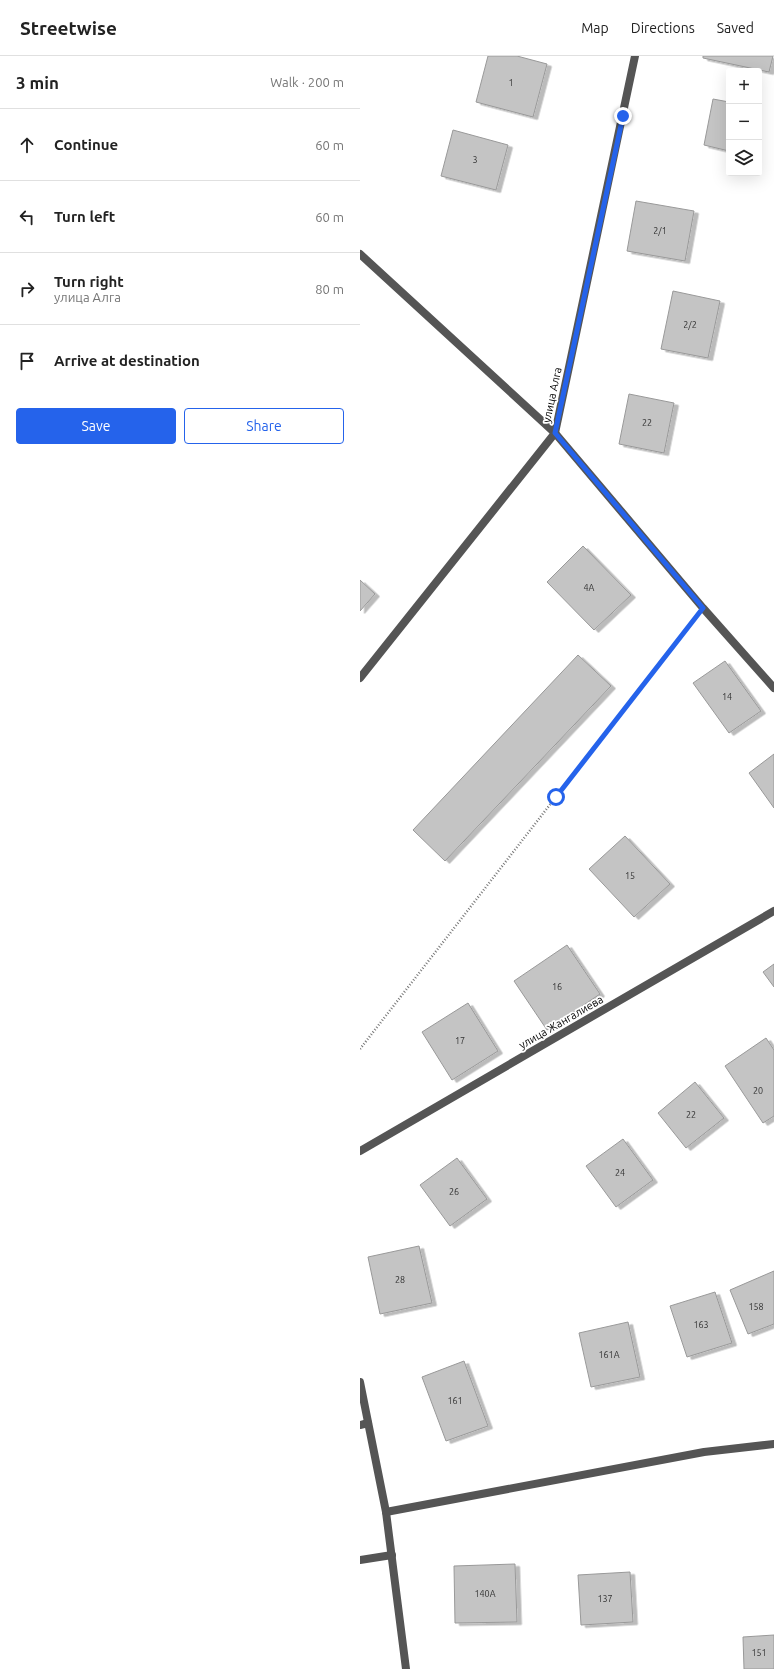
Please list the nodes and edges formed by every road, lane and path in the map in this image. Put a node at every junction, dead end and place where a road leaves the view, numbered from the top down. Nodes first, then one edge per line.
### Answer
1 (635, 56) edge
2 (360, 254) edge
3 (555, 433) junction
4 (703, 608) junction
5 (360, 678) edge
6 (774, 688) edge
7 (774, 911) edge
8 (360, 1049) edge
9 (360, 1151) edge
10 (360, 1382) edge
11 (364, 1424) edge
12 (774, 1444) edge
13 (386, 1512) junction
14 (392, 1555) junction
15 (360, 1560) edge
16 (406, 1669) edge

1 - 3 street, улица Алга
2 - 3 street
3 - 4 street
3 - 5 street, улица Алга
4 - 6 street
4 - 8 path
7 - 9 street, улица Жангалиева
10 - 11 street
11 - 13 street
12 - 13 street
13 - 14 street
14 - 15 street
14 - 16 street

